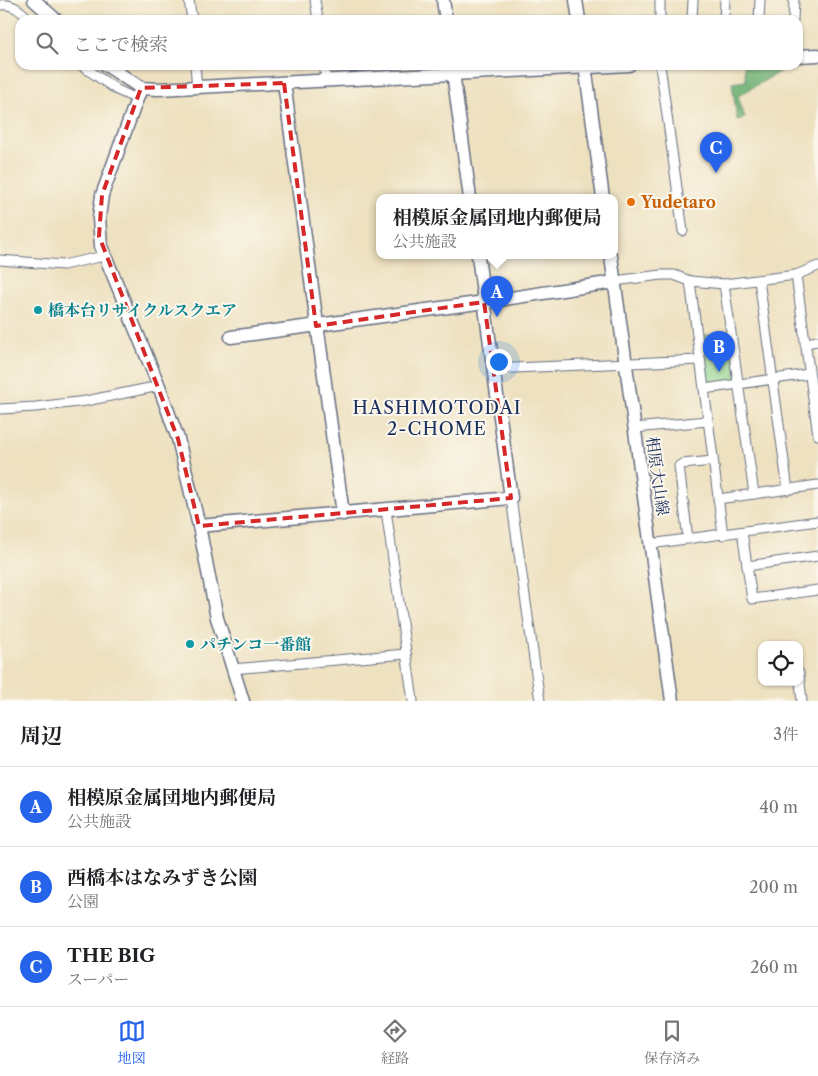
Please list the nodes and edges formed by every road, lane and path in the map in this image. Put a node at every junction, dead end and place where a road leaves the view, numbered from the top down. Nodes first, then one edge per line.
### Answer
1 (34, 0) edge
2 (189, 0) edge
3 (315, 0) edge
4 (443, 0) edge
5 (576, 0) edge
6 (660, 0) edge
7 (693, 0) edge
8 (725, 0) edge
9 (760, 0) edge
10 (794, 0) edge
11 (0, 5) edge
12 (24, 15) edge
13 (50, 15) edge
14 (191, 15) edge
15 (317, 15) edge
16 (445, 15) edge
17 (578, 15) edge
18 (660, 15) edge
19 (692, 15) edge
20 (724, 15) edge
21 (759, 15) edge
22 (793, 15) edge
23 (803, 56) edge
24 (818, 57) edge
25 (88, 70) edge
26 (114, 70) edge
27 (195, 70) edge
28 (325, 70) edge
29 (441, 70) edge
30 (453, 70) edge
31 (586, 70) edge
32 (661, 70) edge
33 (326, 80) junction
34 (284, 83) junction
35 (141, 88) junction
36 (197, 88) junction
37 (130, 96) dead end
38 (469, 194) edge
39 (602, 194) edge
40 (683, 231) dead end
41 (104, 256) junction
42 (478, 259) edge
43 (611, 259) edge
44 (0, 260) edge
45 (818, 266) edge
46 (796, 275) junction
47 (759, 280) junction
48 (690, 281) junction
49 (614, 282) junction
50 (724, 284) junction
51 (484, 302) junction
52 (316, 326) junction
53 (231, 338) dead end
54 (818, 341) edge
55 (805, 343) junction
56 (700, 360) junction
57 (625, 364) junction
58 (493, 370) junction
59 (809, 374) junction
60 (773, 379) junction
61 (738, 384) junction
62 (159, 386) junction
63 (704, 389) junction
64 (0, 409) edge
65 (708, 421) junction
66 (635, 428) junction
67 (818, 435) edge
68 (713, 461) junction
69 (818, 485) edge
70 (788, 490) junction
71 (754, 494) junction
72 (511, 498) junction
73 (718, 499) junction
74 (386, 510) junction
75 (343, 514) junction
76 (818, 521) edge
77 (199, 526) junction
78 (742, 532) junction
79 (723, 535) junction
80 (688, 539) junction
81 (650, 544) junction
82 (818, 556) edge
83 (747, 566) junction
84 (818, 590) edge
85 (406, 654) junction
86 (232, 669) junction
87 (800, 686) edge
88 (243, 701) edge
89 (413, 701) edge
90 (540, 701) edge
91 (672, 701) edge
92 (802, 701) edge

1 - 13 street
2 - 14 street
3 - 15 street
4 - 16 street
5 - 17 street
6 - 18 street
7 - 19 street
8 - 20 street
9 - 21 street
10 - 22 street
11 - 12 street
23 - 24 street
25 - 37 street
26 - 35 street
27 - 36 street
28 - 33 street
29 - 33 street
30 - 38 street
31 - 39 street
32 - 40 street
33 - 34 street
34 - 36 street
34 - 52 street
35 - 36 street
35 - 41 street
41 - 44 street
41 - 62 street
42 - 51 street
43 - 49 street, 相原大山線
45 - 46 street
46 - 47 street
46 - 55 street
47 - 50 street
47 - 60 street
48 - 49 street
48 - 50 street
48 - 56 street
49 - 51 street
49 - 57 street, 相原大山線
50 - 61 street
51 - 52 street
51 - 58 street
52 - 53 street
52 - 75 street
54 - 55 street
55 - 59 street
56 - 57 street
56 - 63 street
57 - 58 street
57 - 66 street, 相原大山線
58 - 72 street
59 - 60 street
59 - 67 street
60 - 61 street
60 - 70 street
61 - 63 street
61 - 71 street
62 - 64 street
62 - 77 street
63 - 65 street
65 - 66 street
65 - 68 street
66 - 81 street, 相原大山線
68 - 73 street
68 - 80 street
69 - 70 street
70 - 71 street
71 - 73 street
72 - 74 street
72 - 90 street
73 - 79 street
74 - 75 street
74 - 85 street
75 - 77 street
76 - 78 street
77 - 86 street
78 - 79 street
78 - 83 street
79 - 80 street
80 - 81 street
81 - 91 street, 相原大山線
82 - 83 street
83 - 84 street
85 - 86 street
85 - 89 street
86 - 88 street
87 - 92 street

